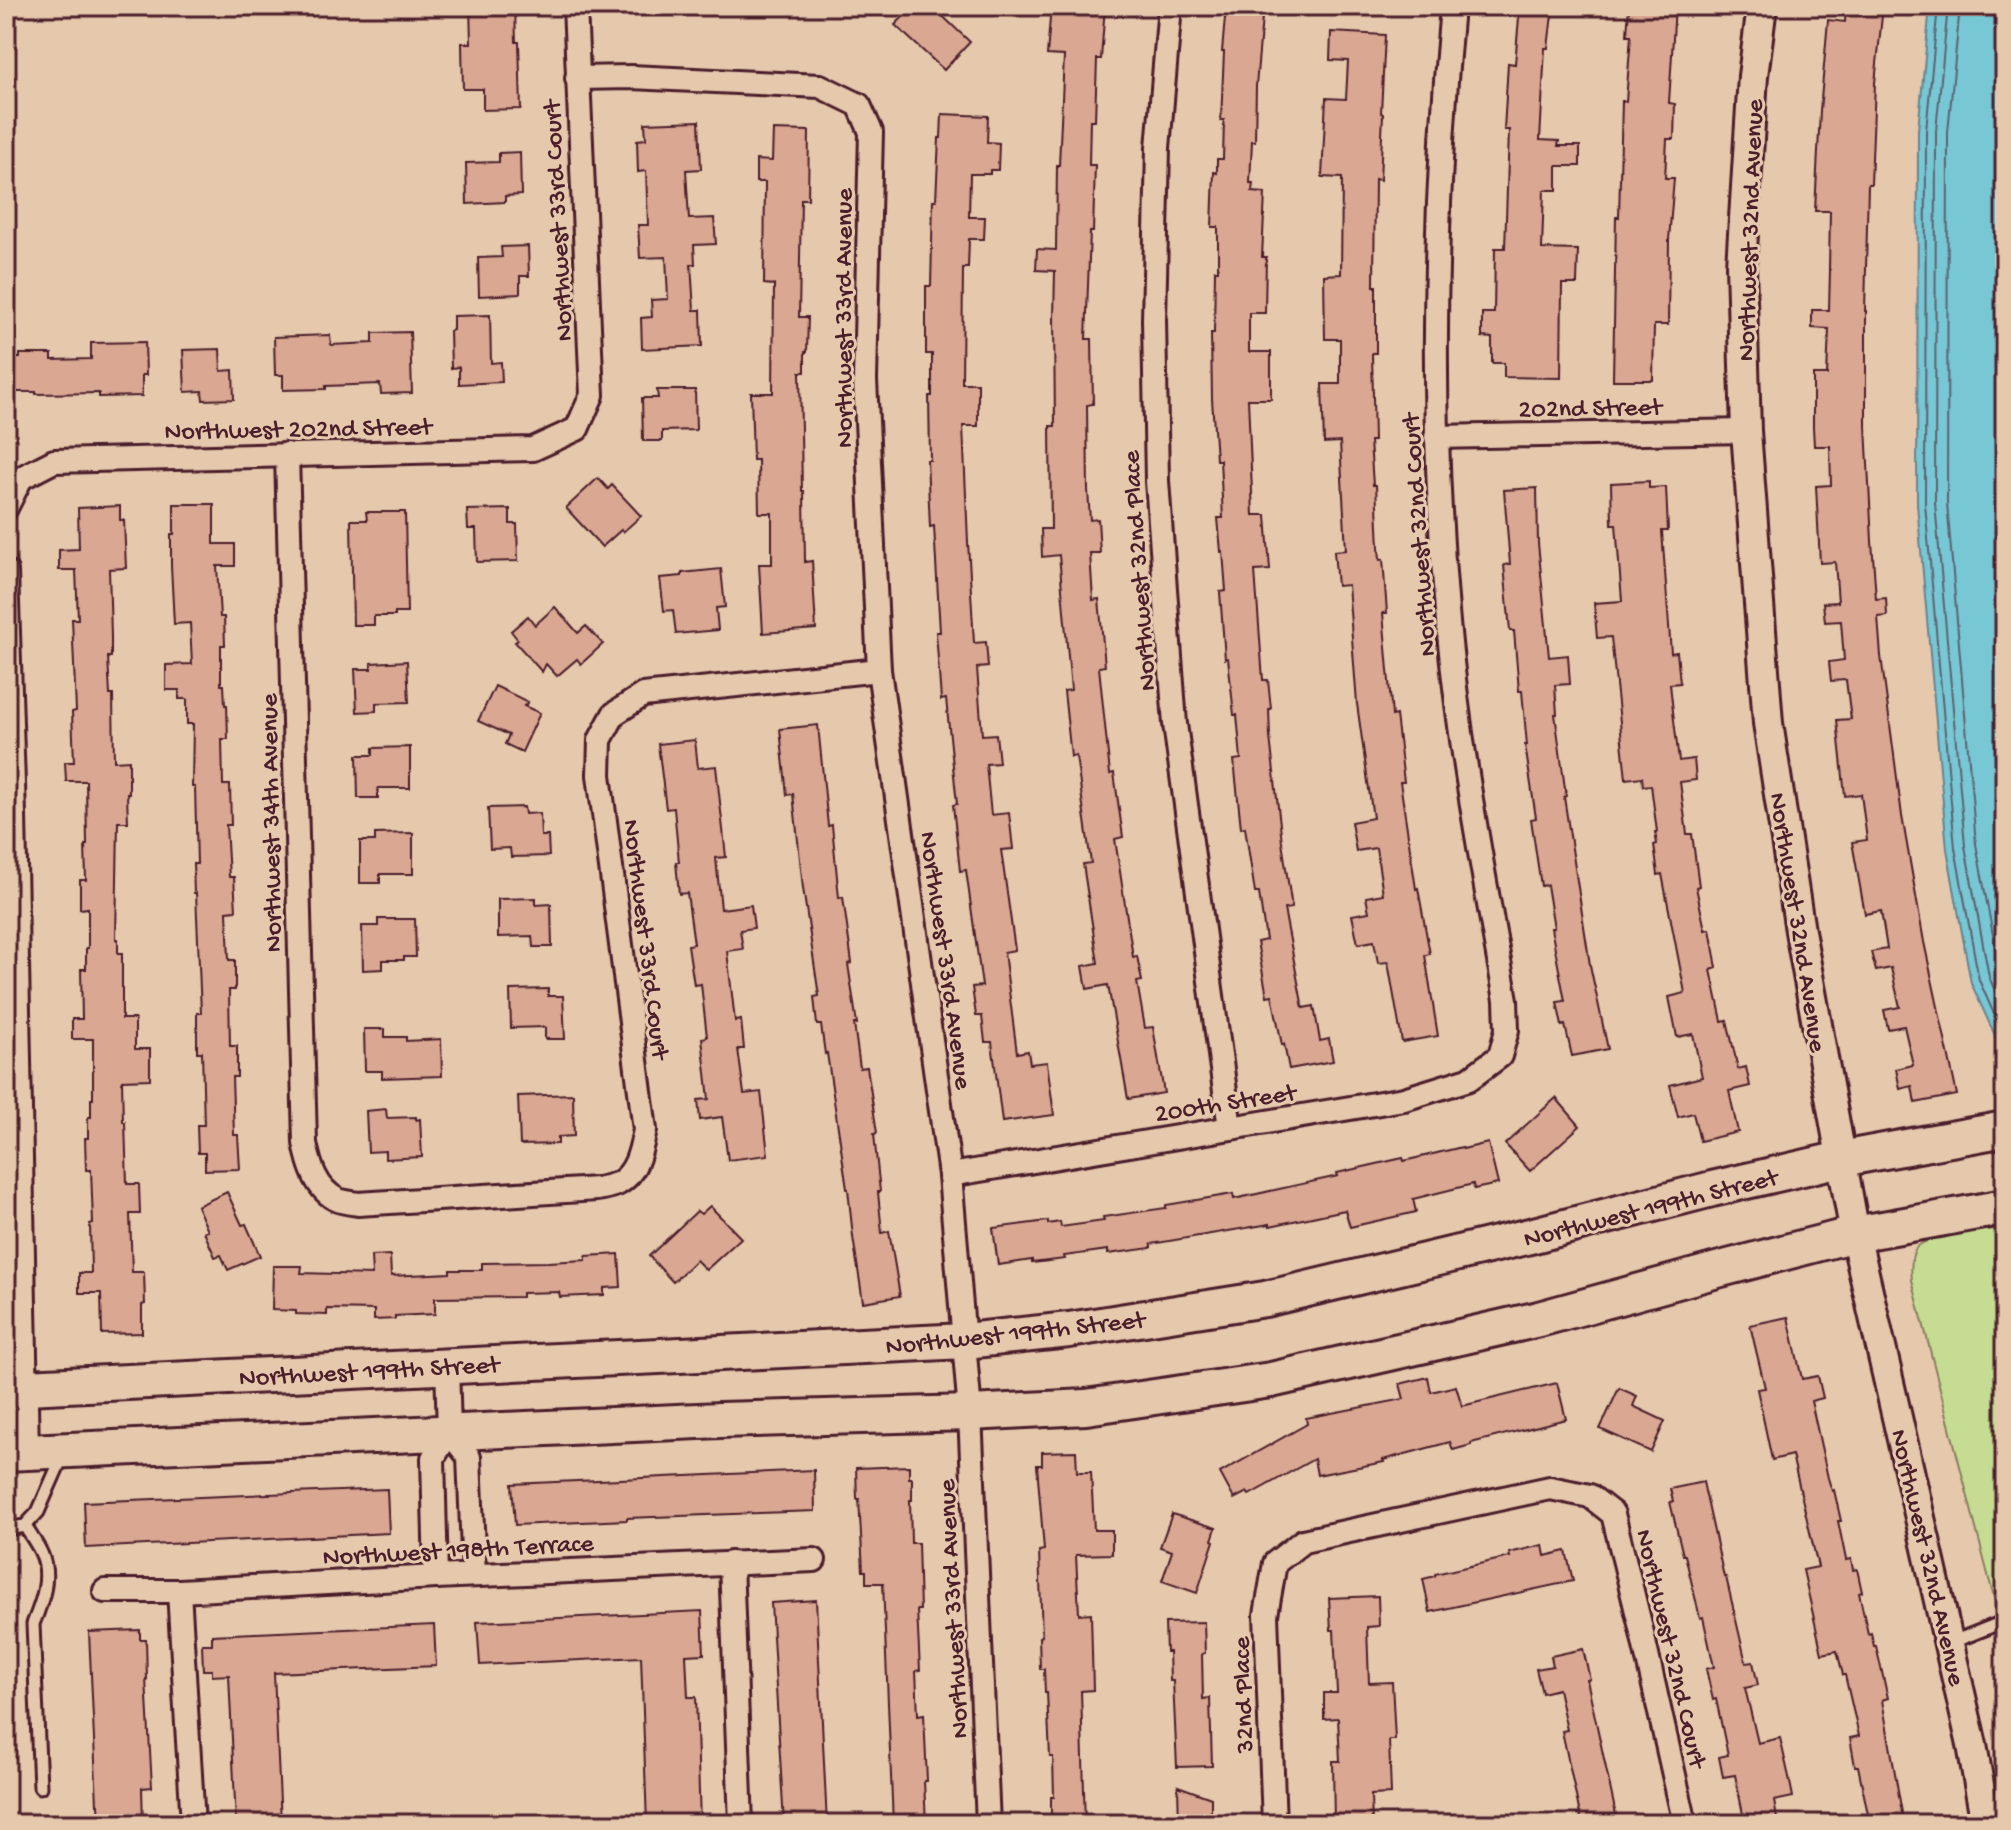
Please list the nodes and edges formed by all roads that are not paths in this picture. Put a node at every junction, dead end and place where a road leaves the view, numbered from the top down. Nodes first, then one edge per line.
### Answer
1 (575, 6) edge
2 (1170, 6) edge
3 (1452, 6) edge
4 (1762, 6) edge
5 (577, 78) junction
6 (577, 429) joint
7 (1746, 431) junction
8 (1436, 437) junction
9 (287, 454) junction
10 (6, 508) edge
11 (6, 571) edge
12 (879, 670) junction
13 (1500, 1056) joint
14 (1230, 1128) junction
15 (2005, 1129) edge
16 (1841, 1159) junction
17 (631, 1172) joint
18 (950, 1175) junction
19 (2005, 1207) edge
20 (1855, 1234) junction
21 (965, 1341) junction
22 (447, 1365) junction
23 (16, 1387) edge
24 (970, 1413) junction
25 (449, 1432) junction
26 (64, 1450) junction
27 (16, 1452) edge
28 (25, 1526) junction
29 (6, 1529) edge
30 (814, 1560) dead end
31 (731, 1563) junction
32 (1275, 1563) joint
33 (474, 1575) junction
34 (436, 1577) junction
35 (105, 1591) dead end
36 (179, 1591) junction
37 (2005, 1621) edge
38 (1949, 1643) junction
39 (40, 1787) dead end
40 (193, 1824) edge
41 (741, 1824) edge
42 (988, 1824) edge
43 (1274, 1824) edge
44 (1685, 1824) edge
45 (1986, 1824) edge

1 - 5 street, Northwest 33rd Court
2 - 14 street, Northwest 32nd Place
3 - 8 street, Northwest 32nd Court
4 - 7 street, Northwest 32nd Avenue
5 - 6 street, Northwest 33rd Court
5 - 12 street, Northwest 33rd Avenue
6 - 9 street, Northwest 202nd Street
7 - 8 street, 202nd Street
7 - 16 street, Northwest 32nd Avenue
8 - 13 street, Northwest 32nd Court
9 - 10 street, Northwest 202nd Street
9 - 17 street, Northwest 34th Avenue
11 - 23 street
12 - 17 street, Northwest 33rd Court
12 - 18 street, Northwest 33rd Avenue
13 - 14 street, 200th Street
14 - 18 street, 200th Street
15 - 16 main road, Northwest 199th Street
16 - 20 street, Northwest 32nd Avenue
16 - 21 main road, Northwest 199th Street
18 - 21 street, Northwest 33rd Avenue
19 - 20 main road
20 - 24 main road
20 - 38 street, Northwest 32nd Avenue
21 - 22 main road, Northwest 199th Street
21 - 24 street, Northwest 33rd Avenue
22 - 23 main road, Northwest 199th Street
22 - 25 street
23 - 27 street
24 - 25 main road
24 - 42 street, Northwest 33rd Avenue
25 - 26 main road
25 - 33 street
25 - 34 street
26 - 27 main road
26 - 28 lane
28 - 29 lane
28 - 39 lane
30 - 31 street, Northwest 198th Terrace
31 - 33 street, Northwest 198th Terrace
31 - 41 street
32 - 43 street, 32nd Place
32 - 44 street, Northwest 32nd Court
33 - 34 street, Northwest 198th Terrace
34 - 36 street, Northwest 198th Terrace
35 - 36 street, Northwest 198th Terrace
36 - 40 street
37 - 38 lane
38 - 45 street, Northwest 32nd Avenue

